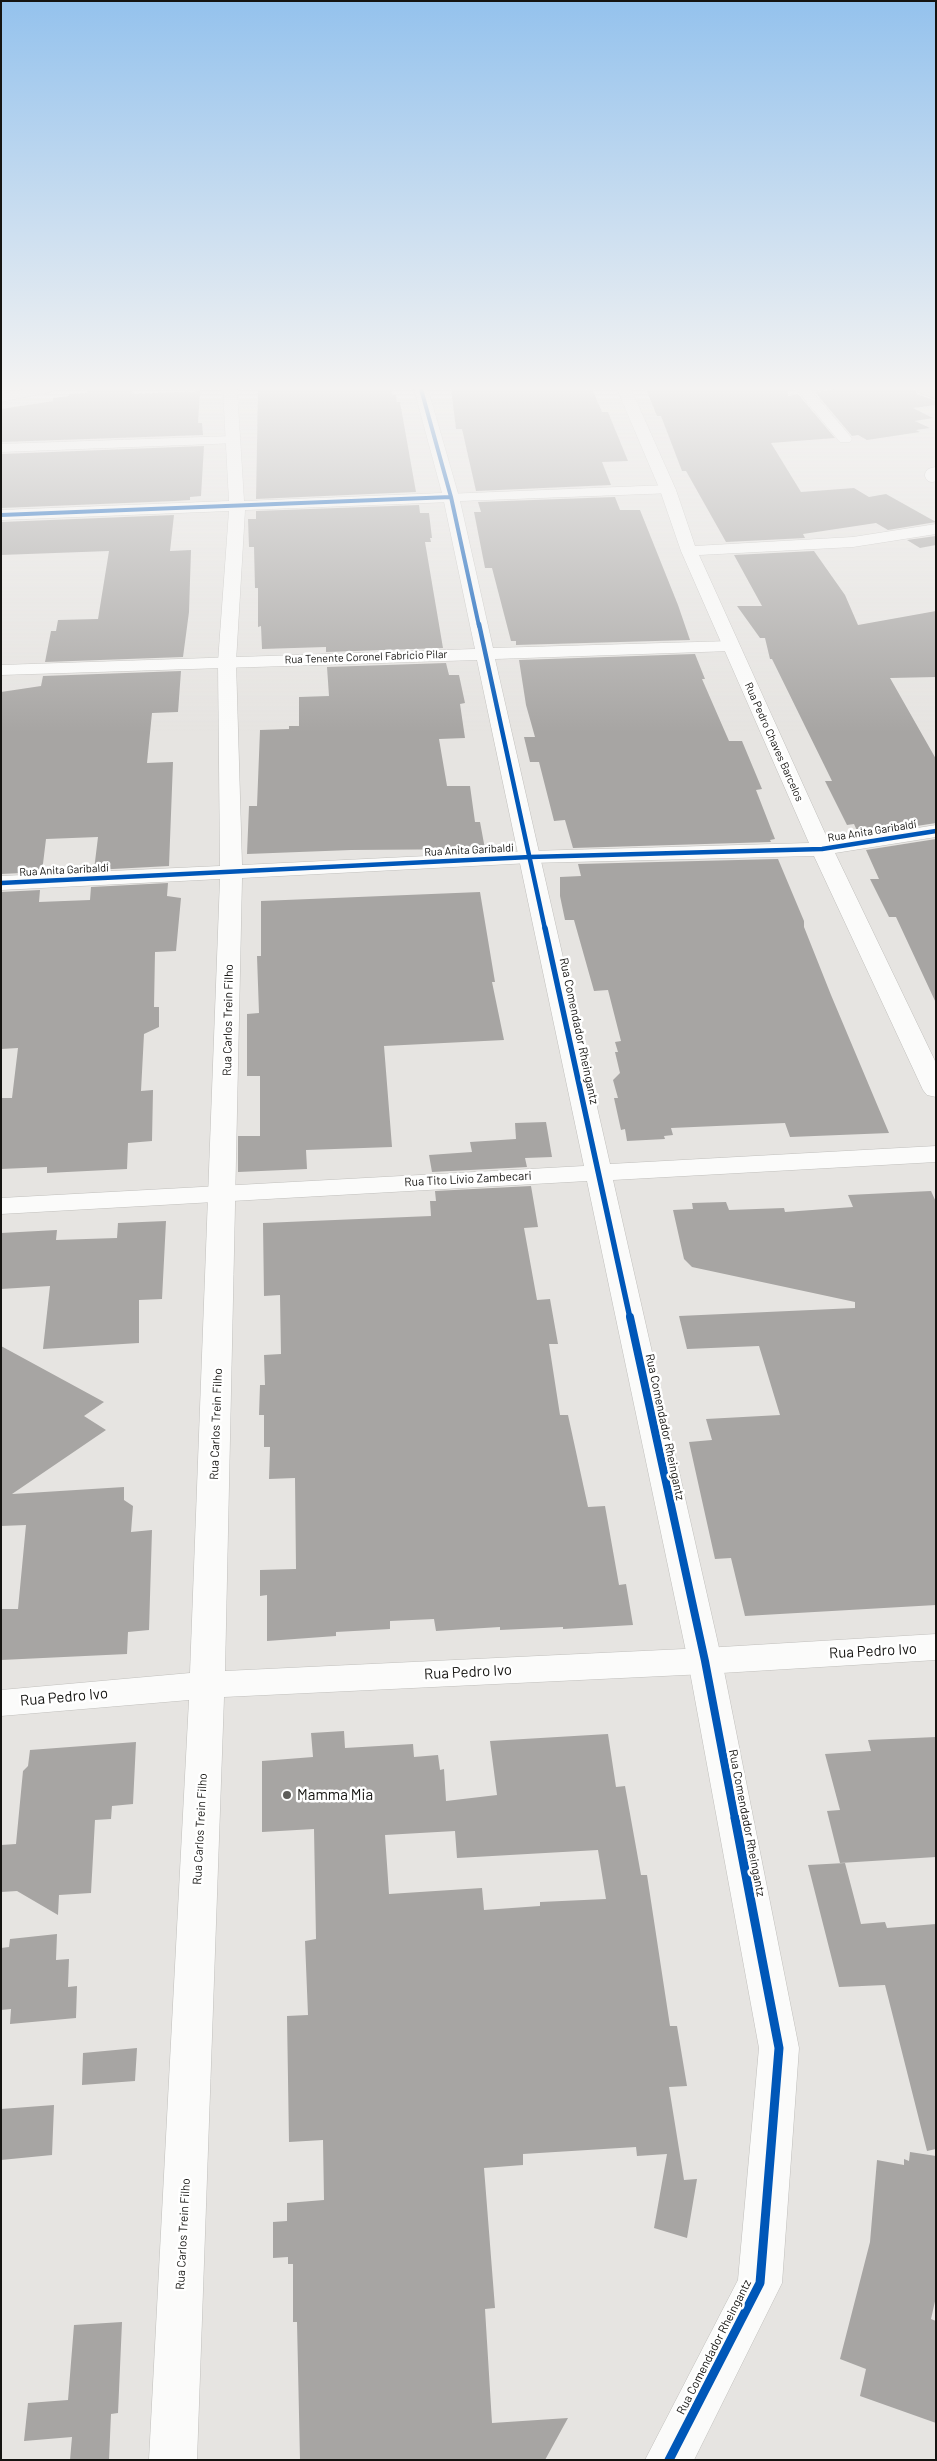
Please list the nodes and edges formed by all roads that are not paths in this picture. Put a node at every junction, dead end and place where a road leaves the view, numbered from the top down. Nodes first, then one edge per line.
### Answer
1 (288, 504) edge
2 (452, 504) edge
3 (673, 504) edge
4 (237, 506) junction
5 (1, 515) edge
6 (936, 529) edge
7 (689, 551) junction
8 (731, 646) junction
9 (485, 653) junction
10 (227, 662) junction
11 (1, 670) edge
12 (936, 831) edge
13 (822, 849) junction
14 (530, 858) junction
15 (231, 872) junction
16 (1, 883) edge
17 (936, 1090) edge
18 (936, 1154) edge
19 (598, 1172) junction
20 (224, 1194) junction
21 (1, 1206) edge
22 (936, 1647) edge
23 (705, 1661) junction
24 (207, 1684) junction
25 (1, 1703) edge
26 (173, 2460) edge
27 (669, 2460) edge

1 - 4 street
2 - 9 street, Rua Comendador Rheingantz
3 - 7 street, Rua Pedro Chaves Barcelos
4 - 5 street
4 - 10 street, Rua Carlos Trein Filho
6 - 7 street
7 - 8 street, Rua Pedro Chaves Barcelos
8 - 9 street, Rua Tenente Coronel Fabricio Pilar
8 - 13 street, Rua Pedro Chaves Barcelos
9 - 10 street, Rua Tenente Coronel Fabricio Pilar
9 - 14 street, Rua Comendador Rheingantz
10 - 11 street, Rua Tenente Coronel Fabricio Pilar
10 - 15 street, Rua Carlos Trein Filho
12 - 13 street, Rua Anita Garibaldi
13 - 14 street, Rua Anita Garibaldi
13 - 17 street, Rua Pedro Chaves Barcelos
14 - 15 street, Rua Anita Garibaldi
14 - 19 street, Rua Comendador Rheingantz
15 - 16 street, Rua Anita Garibaldi
15 - 20 street, Rua Carlos Trein Filho
18 - 19 street, Rua Tito Lívio Zambecari
19 - 20 street, Rua Tito Lívio Zambecari
19 - 23 street, Rua Comendador Rheingantz
20 - 21 street, Rua Tito Lívio Zambecari
20 - 24 street, Rua Carlos Trein Filho
22 - 23 street, Rua Pedro Ivo
23 - 24 street, Rua Pedro Ivo
23 - 27 street, Rua Comendador Rheingantz
24 - 25 street, Rua Pedro Ivo
24 - 26 street, Rua Carlos Trein Filho

